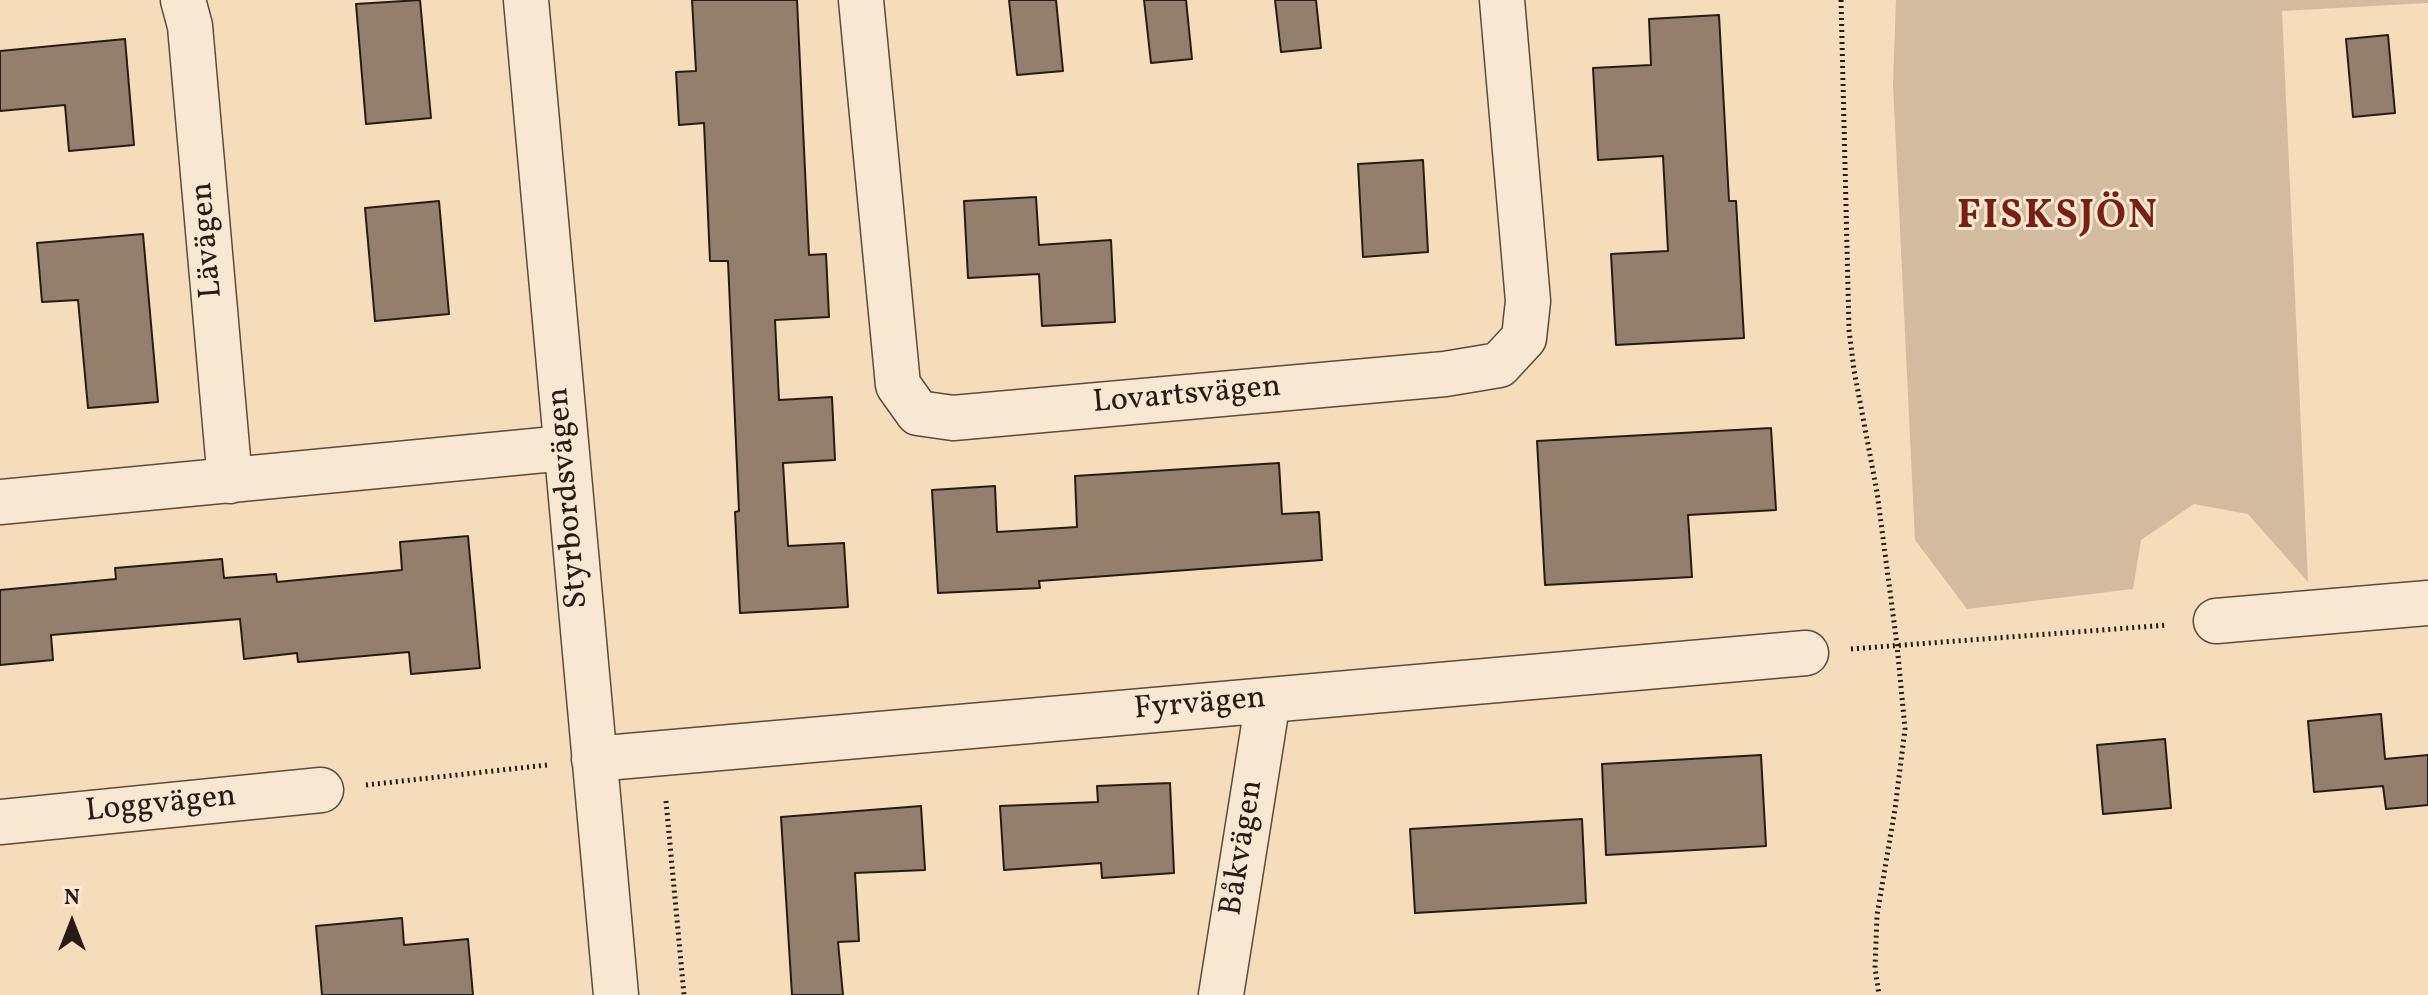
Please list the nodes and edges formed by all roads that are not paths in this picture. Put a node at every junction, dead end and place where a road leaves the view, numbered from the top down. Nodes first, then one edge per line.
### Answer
1 (183, 0) edge
2 (526, 0) edge
3 (861, 0) edge
4 (1502, 0) edge
5 (565, 448) junction
6 (230, 481) junction
7 (0, 502) edge
8 (2428, 603) edge
9 (2216, 621) road end
10 (1806, 653) road end
11 (1268, 700) junction
12 (594, 759) junction
13 (321, 790) road end
14 (0, 822) edge
15 (616, 995) edge
16 (1221, 995) edge

1 - 6 street, Lävägen
2 - 5 street, Styrbordsvägen
3 - 4 street, Lovartsvägen
5 - 6 street
5 - 12 street, Styrbordsvägen
6 - 7 street
8 - 9 street
10 - 11 street, Fyrvägen
11 - 12 street, Fyrvägen
11 - 16 street, Båkvägen
12 - 15 street, Styrbordsvägen
13 - 14 street, Loggvägen

